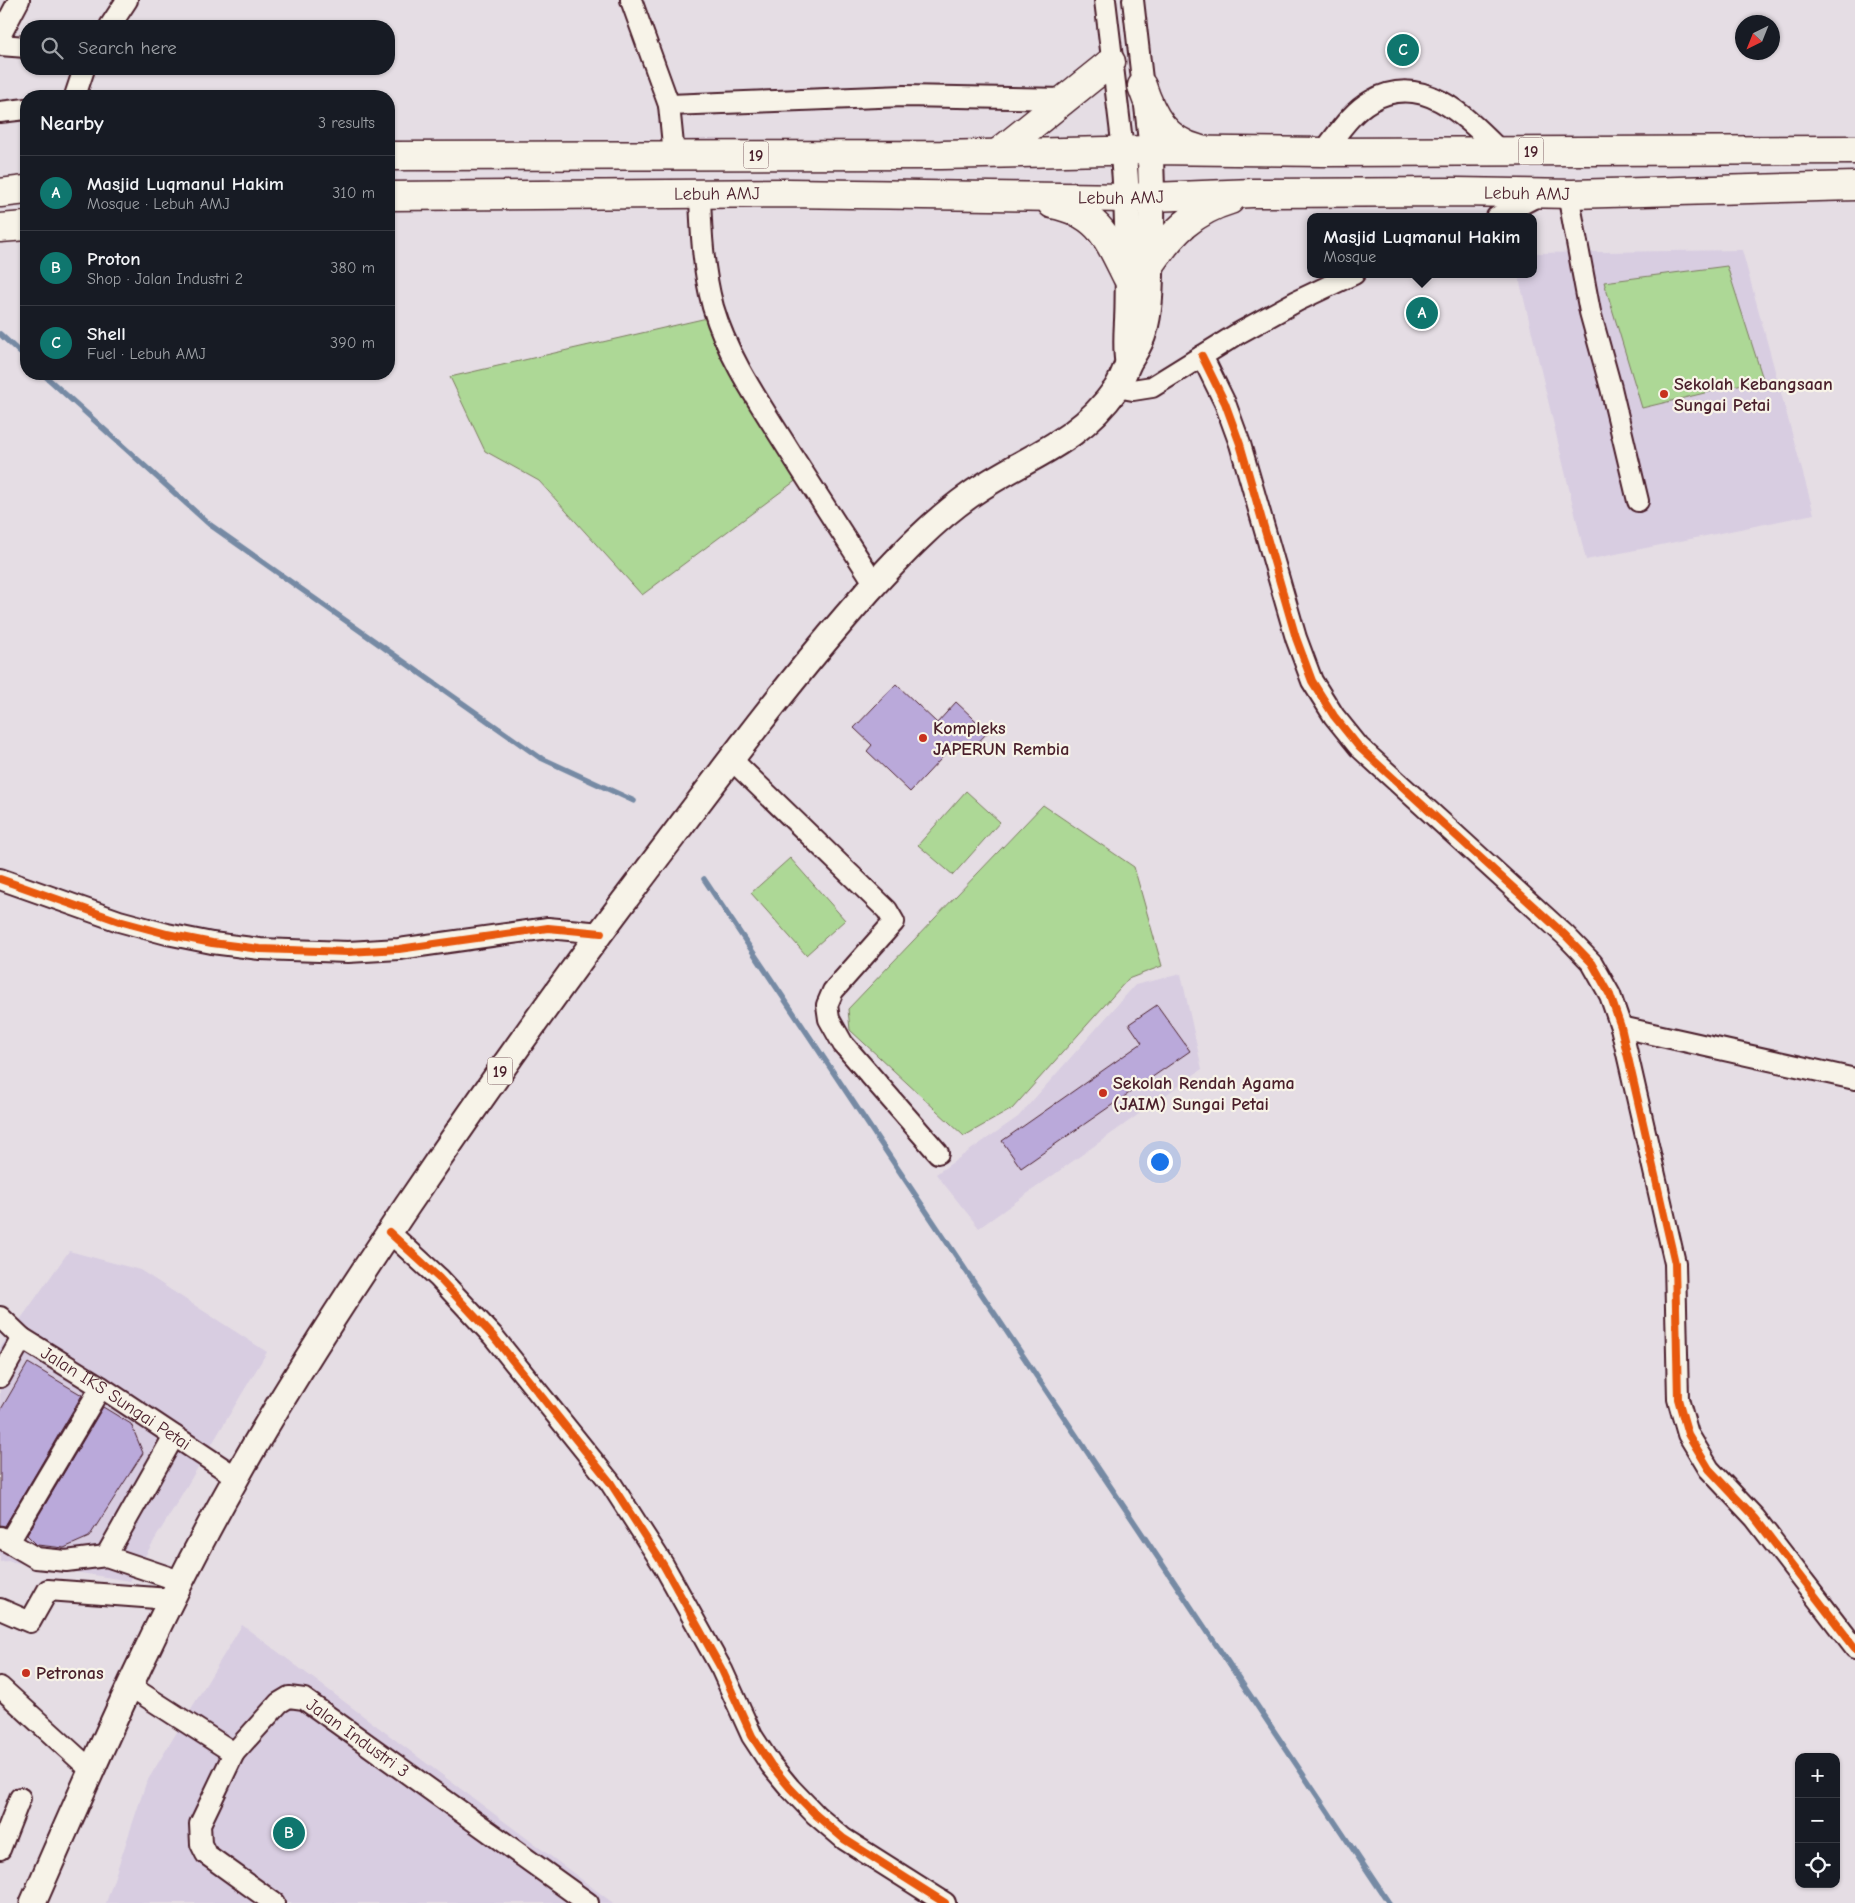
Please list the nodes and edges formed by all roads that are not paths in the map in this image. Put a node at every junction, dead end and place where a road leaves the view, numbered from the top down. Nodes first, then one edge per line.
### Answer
1 (19, 0) edge
2 (127, 0) edge
3 (1105, 0) edge
4 (1133, 0) edge
5 (634, 9) edge
6 (114, 20) edge
7 (0, 36) edge
8 (0, 45) edge
9 (20, 47) edge
10 (1112, 62) junction
11 (82, 75) edge
12 (1142, 86) junction
13 (77, 90) edge
14 (1066, 99) junction
15 (669, 105) junction
16 (20, 110) edge
17 (0, 112) edge
18 (1123, 150) junction
19 (1150, 150) junction
20 (1207, 150) junction
21 (1855, 150) edge
22 (1500, 151) junction
23 (1323, 152) junction
24 (998, 153) junction
25 (674, 155) junction
26 (395, 156) edge
27 (1855, 186) edge
28 (20, 191) edge
29 (0, 193) edge
30 (1253, 193) junction
31 (700, 194) junction
32 (1555, 194) junction
33 (395, 196) edge
34 (1015, 197) junction
35 (1140, 197) junction
36 (1507, 213) edge
37 (20, 226) edge
38 (0, 228) edge
39 (1151, 264) junction
40 (1127, 277) junction
41 (1346, 278) edge
42 (1202, 356) junction
43 (1128, 362) junction
44 (1117, 387) junction
45 (1638, 501) dead end
46 (875, 584) junction
47 (731, 759) junction
48 (0, 879) edge
49 (601, 933) junction
50 (1621, 1027) junction
51 (1855, 1079) edge
52 (938, 1152) dead end
53 (389, 1232) junction
54 (0, 1317) edge
55 (22, 1338) junction
56 (0, 1377) edge
57 (101, 1387) junction
58 (174, 1436) junction
59 (236, 1477) junction
60 (5, 1540) edge
61 (106, 1556) junction
62 (175, 1590) junction
63 (0, 1609) edge
64 (1855, 1648) edge
65 (130, 1686) junction
66 (0, 1687) edge
67 (234, 1753) junction
68 (91, 1770) junction
69 (20, 1798) dead end
70 (0, 1849) edge
71 (33, 1903) edge
72 (274, 1903) edge
73 (588, 1903) edge
74 (945, 1903) edge

1 - 7 street
2 - 6 street
3 - 10 street
4 - 12 street
5 - 15 street
8 - 9 street
10 - 14 highway
10 - 18 street
11 - 13 street
12 - 19 street
12 - 20 highway
14 - 15 street
14 - 24 highway
15 - 25 street
16 - 17 street
18 - 19 highway, 19
18 - 24 highway, 19
18 - 35 main road, 19
19 - 20 highway, 19
19 - 35 main road, 19
20 - 23 highway, 19
21 - 22 highway, 19
22 - 23 highway, 19
22 - 23 street
24 - 25 highway, 19
25 - 26 highway, 19
27 - 32 highway, Lebuh AMJ / 19
28 - 29 highway
30 - 32 highway, Lebuh AMJ / 19
30 - 35 highway, Lebuh AMJ / 19
30 - 39 highway
31 - 33 highway, Lebuh AMJ / 19
31 - 34 highway, Lebuh AMJ / 19
31 - 46 street
32 - 36 street
32 - 45 street
34 - 35 highway, Lebuh AMJ / 19
34 - 40 highway
35 - 39 main road, 19
35 - 40 main road, 19
37 - 38 highway
39 - 43 main road, 19
40 - 43 main road, 19
41 - 42 street
42 - 44 street
42 - 50 street
43 - 44 main road, 19
44 - 46 main road, 19
46 - 47 main road, 19
47 - 49 main road, 19
47 - 52 street
48 - 49 street
49 - 53 main road, 19
50 - 51 street
50 - 64 street
53 - 59 main road, 19
53 - 74 street
54 - 55 street, Jalan IKS Sungai Petai
55 - 56 street
55 - 57 street, Jalan IKS Sungai Petai
57 - 58 street, Jalan IKS Sungai Petai
57 - 60 street
58 - 59 street, Jalan IKS Sungai Petai
58 - 61 street
59 - 62 main road, 19
60 - 61 street
61 - 62 street
62 - 63 street
62 - 65 main road, 19
65 - 67 street
65 - 68 main road, 19
66 - 68 street
67 - 72 street, Jalan Industri 3
67 - 73 street, Jalan Industri 3
68 - 71 main road, 19
69 - 70 street

